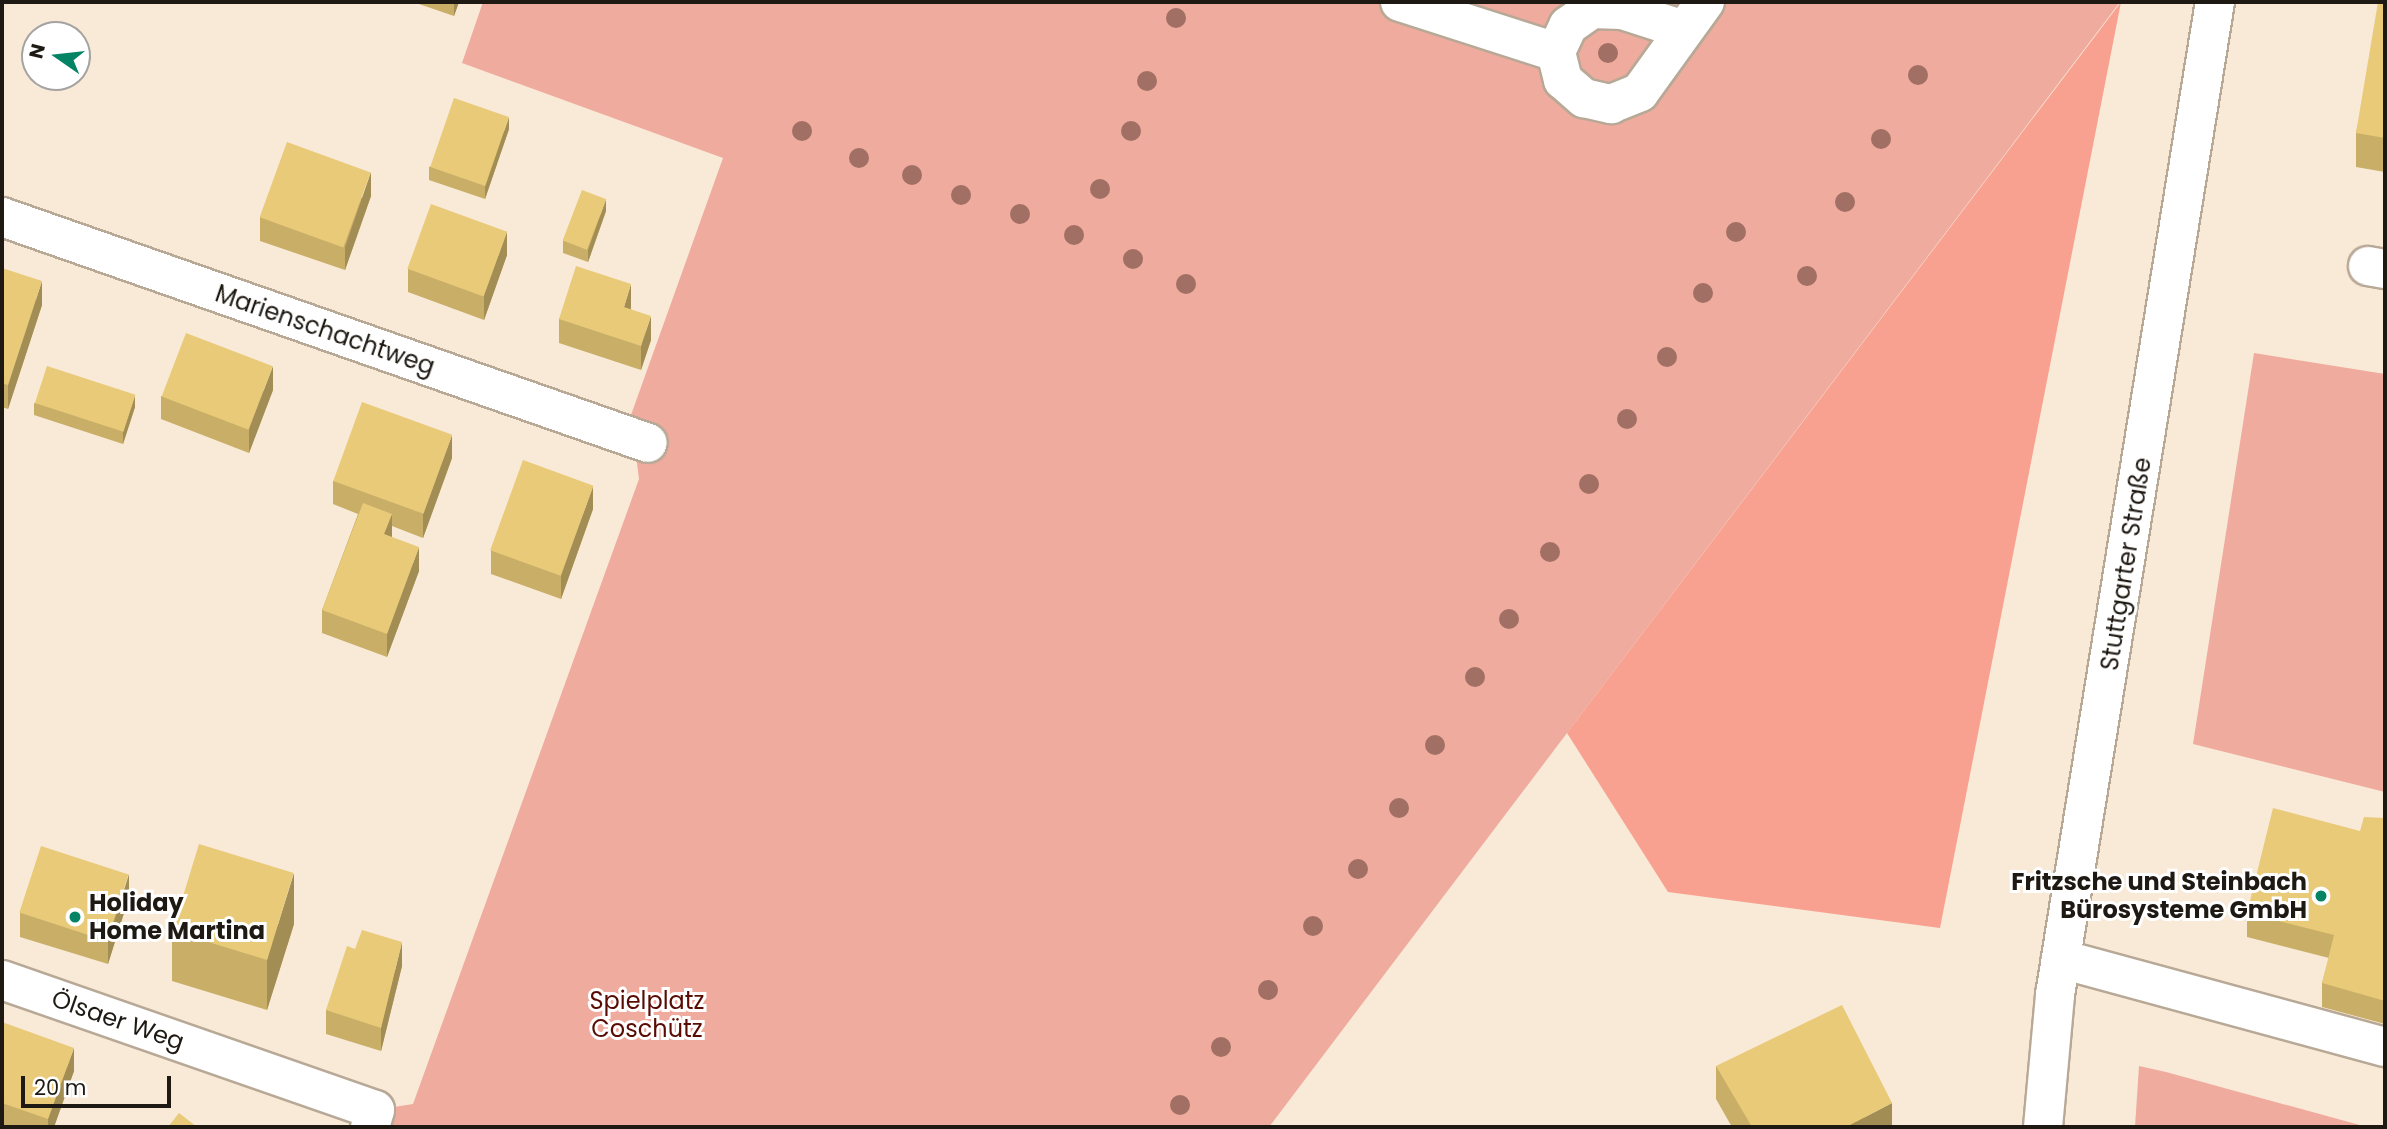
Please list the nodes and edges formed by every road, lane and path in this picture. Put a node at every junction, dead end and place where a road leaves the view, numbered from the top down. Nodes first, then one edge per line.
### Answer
1 (1400, 2) edge
2 (2215, 2) edge
3 (1695, 16) edge
4 (1556, 52) junction
5 (2, 217) edge
6 (648, 443) dead end
7 (2061, 959) junction
8 (2, 980) edge
9 (2385, 1047) edge
10 (370, 1127) edge
11 (2043, 1127) edge

1 - 4 main road
2 - 7 main road, Stuttgarter Straße
3 - 4 main road
3 - 4 main road
5 - 6 main road, Marienschachtweg
7 - 9 main road
7 - 11 main road, Stuttgarter Straße
8 - 10 main road, Ölsaer Weg

